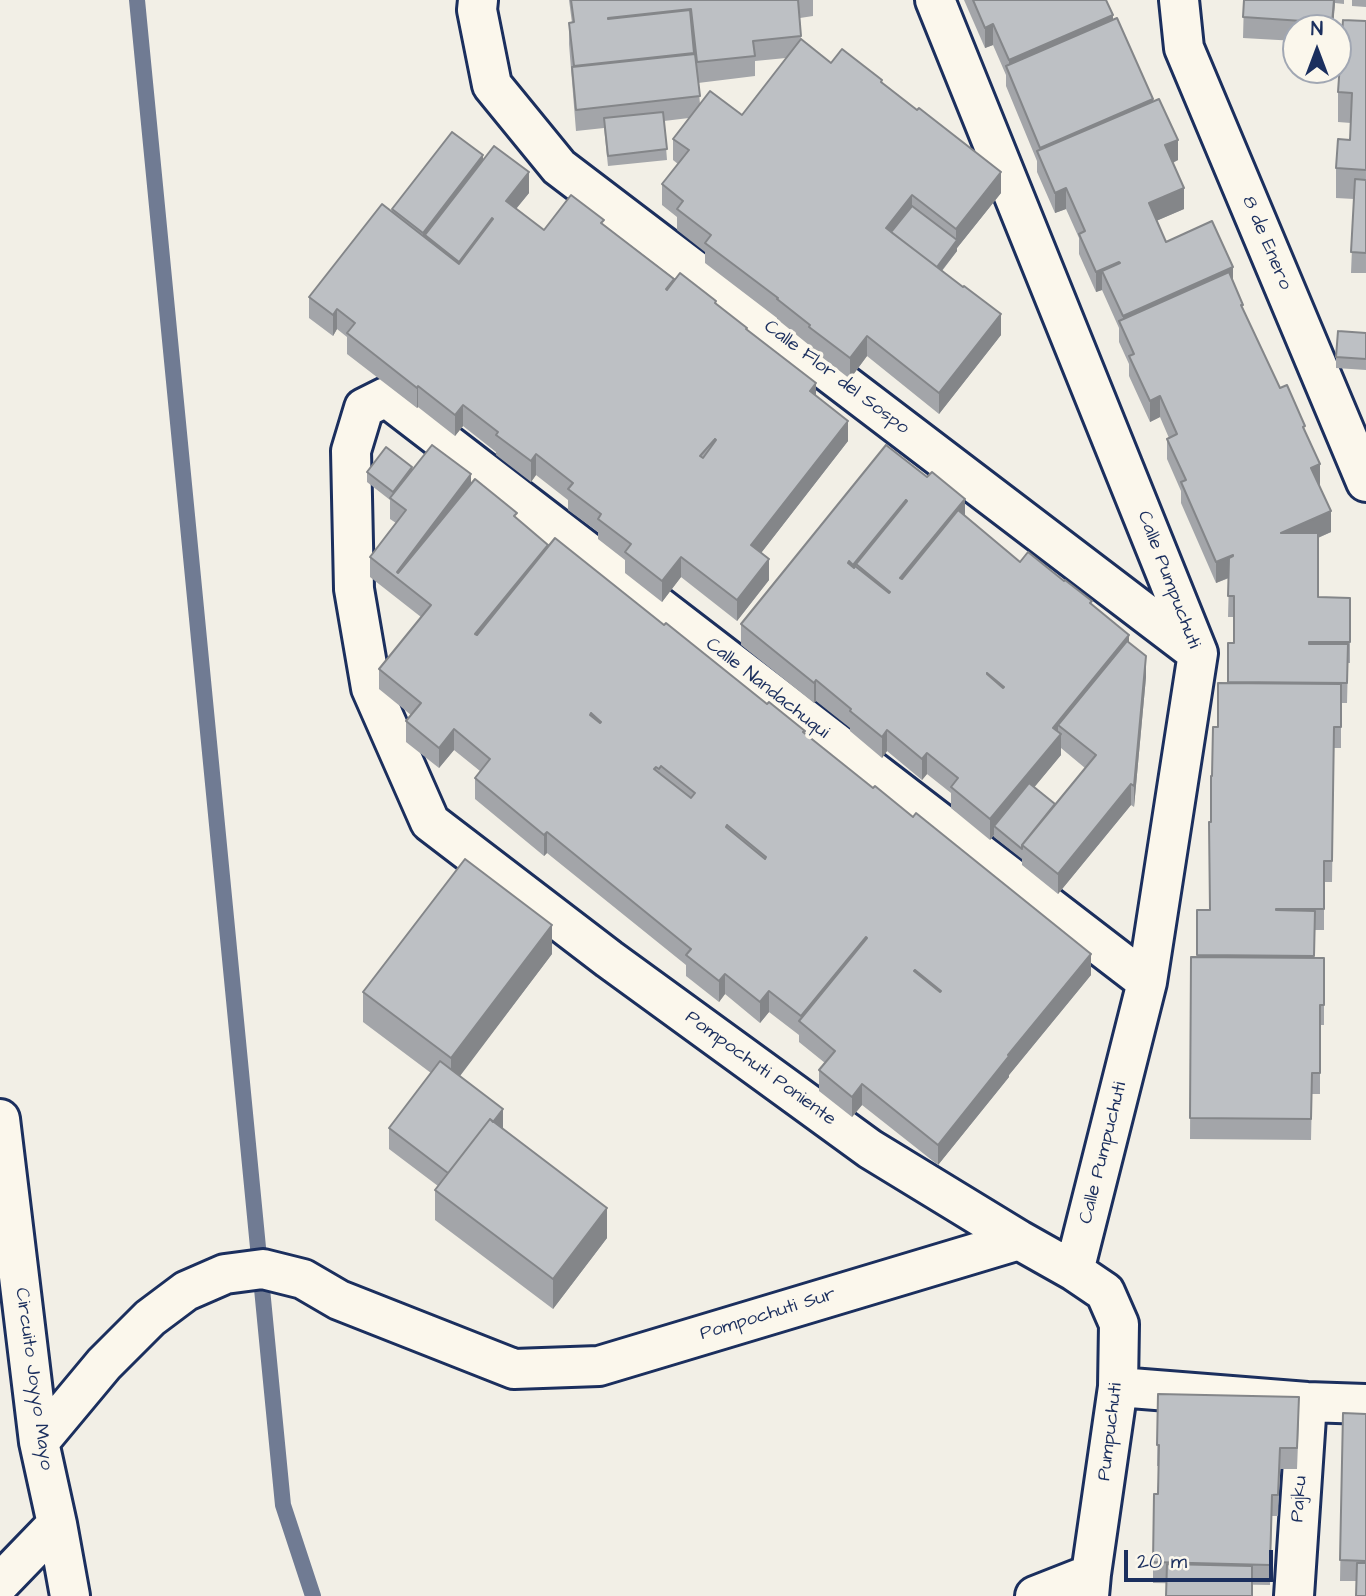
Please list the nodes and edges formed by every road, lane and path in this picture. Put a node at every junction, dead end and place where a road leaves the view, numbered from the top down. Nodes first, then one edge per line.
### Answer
1 (478, 0) edge
2 (935, 0) edge
3 (1179, 0) edge
4 (387, 397) joint
5 (1366, 482) edge
6 (1198, 653) junction
7 (1147, 982) junction
8 (1, 1136) edge
9 (1019, 1240) junction
10 (1074, 1271) junction
11 (1105, 1292) joint
12 (1118, 1387) junction
13 (1307, 1402) junction
14 (1366, 1404) edge
15 (39, 1442) junction
16 (57, 1524) junction
17 (0, 1583) edge
18 (1090, 1585) edge
19 (71, 1596) edge
20 (1035, 1596) edge
21 (1294, 1596) edge

1 - 6 street, Calle Flor del Sospo
2 - 6 street, Calle Pumpuchuti
3 - 5 street, 8 de Enero
4 - 7 street, Calle Nandachuqui
4 - 9 street, Pompochuti Poniente
6 - 7 street, Calle Pumpuchuti
7 - 10 street, Calle Pumpuchuti
8 - 15 street, Circuito Joyyo Mayo
9 - 10 street, Pompochuti Poniente
9 - 15 street, Pompochuti Sur
10 - 11 street, Pompochuti Poniente
11 - 12 street, Pumpuchuti
12 - 13 street
12 - 18 street, Pumpuchuti
13 - 14 street
13 - 21 street, Pajku
15 - 16 street, Circuito Joyyo Mayo
16 - 17 street
16 - 19 street, Circuito Joyyo Mayo
18 - 20 street

